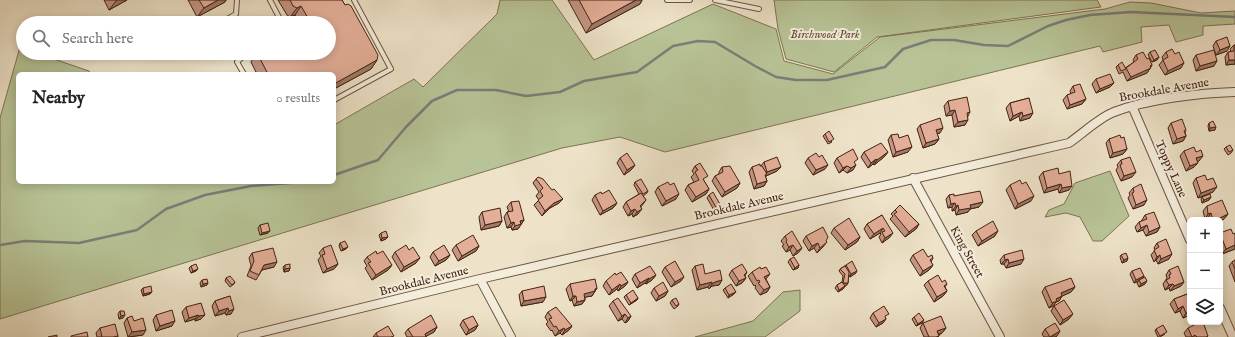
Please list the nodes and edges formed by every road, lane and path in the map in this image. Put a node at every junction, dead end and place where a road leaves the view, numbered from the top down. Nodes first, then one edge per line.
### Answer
1 (237, 0) edge
2 (270, 0) edge
3 (354, 0) edge
4 (667, 0) edge
5 (690, 0) edge
6 (715, 0) edge
7 (759, 9) dead end
8 (232, 16) edge
9 (278, 16) edge
10 (239, 60) edge
11 (243, 72) edge
12 (1235, 92) edge
13 (336, 99) edge
14 (1132, 106) junction
15 (913, 178) junction
16 (1187, 233) edge
17 (480, 279) junction
18 (1223, 315) edge
19 (242, 337) edge
20 (512, 337) edge
21 (1000, 337) edge
22 (1233, 337) edge

1 - 8 lane
2 - 9 lane
3 - 13 lane
4 - 5 lane
6 - 7 lane
10 - 11 lane
12 - 14 street, Brookdale Avenue
14 - 15 street, Brookdale Avenue
14 - 16 street, Toppy Lane
15 - 17 street, Brookdale Avenue
15 - 21 street, King Street
17 - 19 street, Brookdale Avenue
17 - 20 street
18 - 22 street

